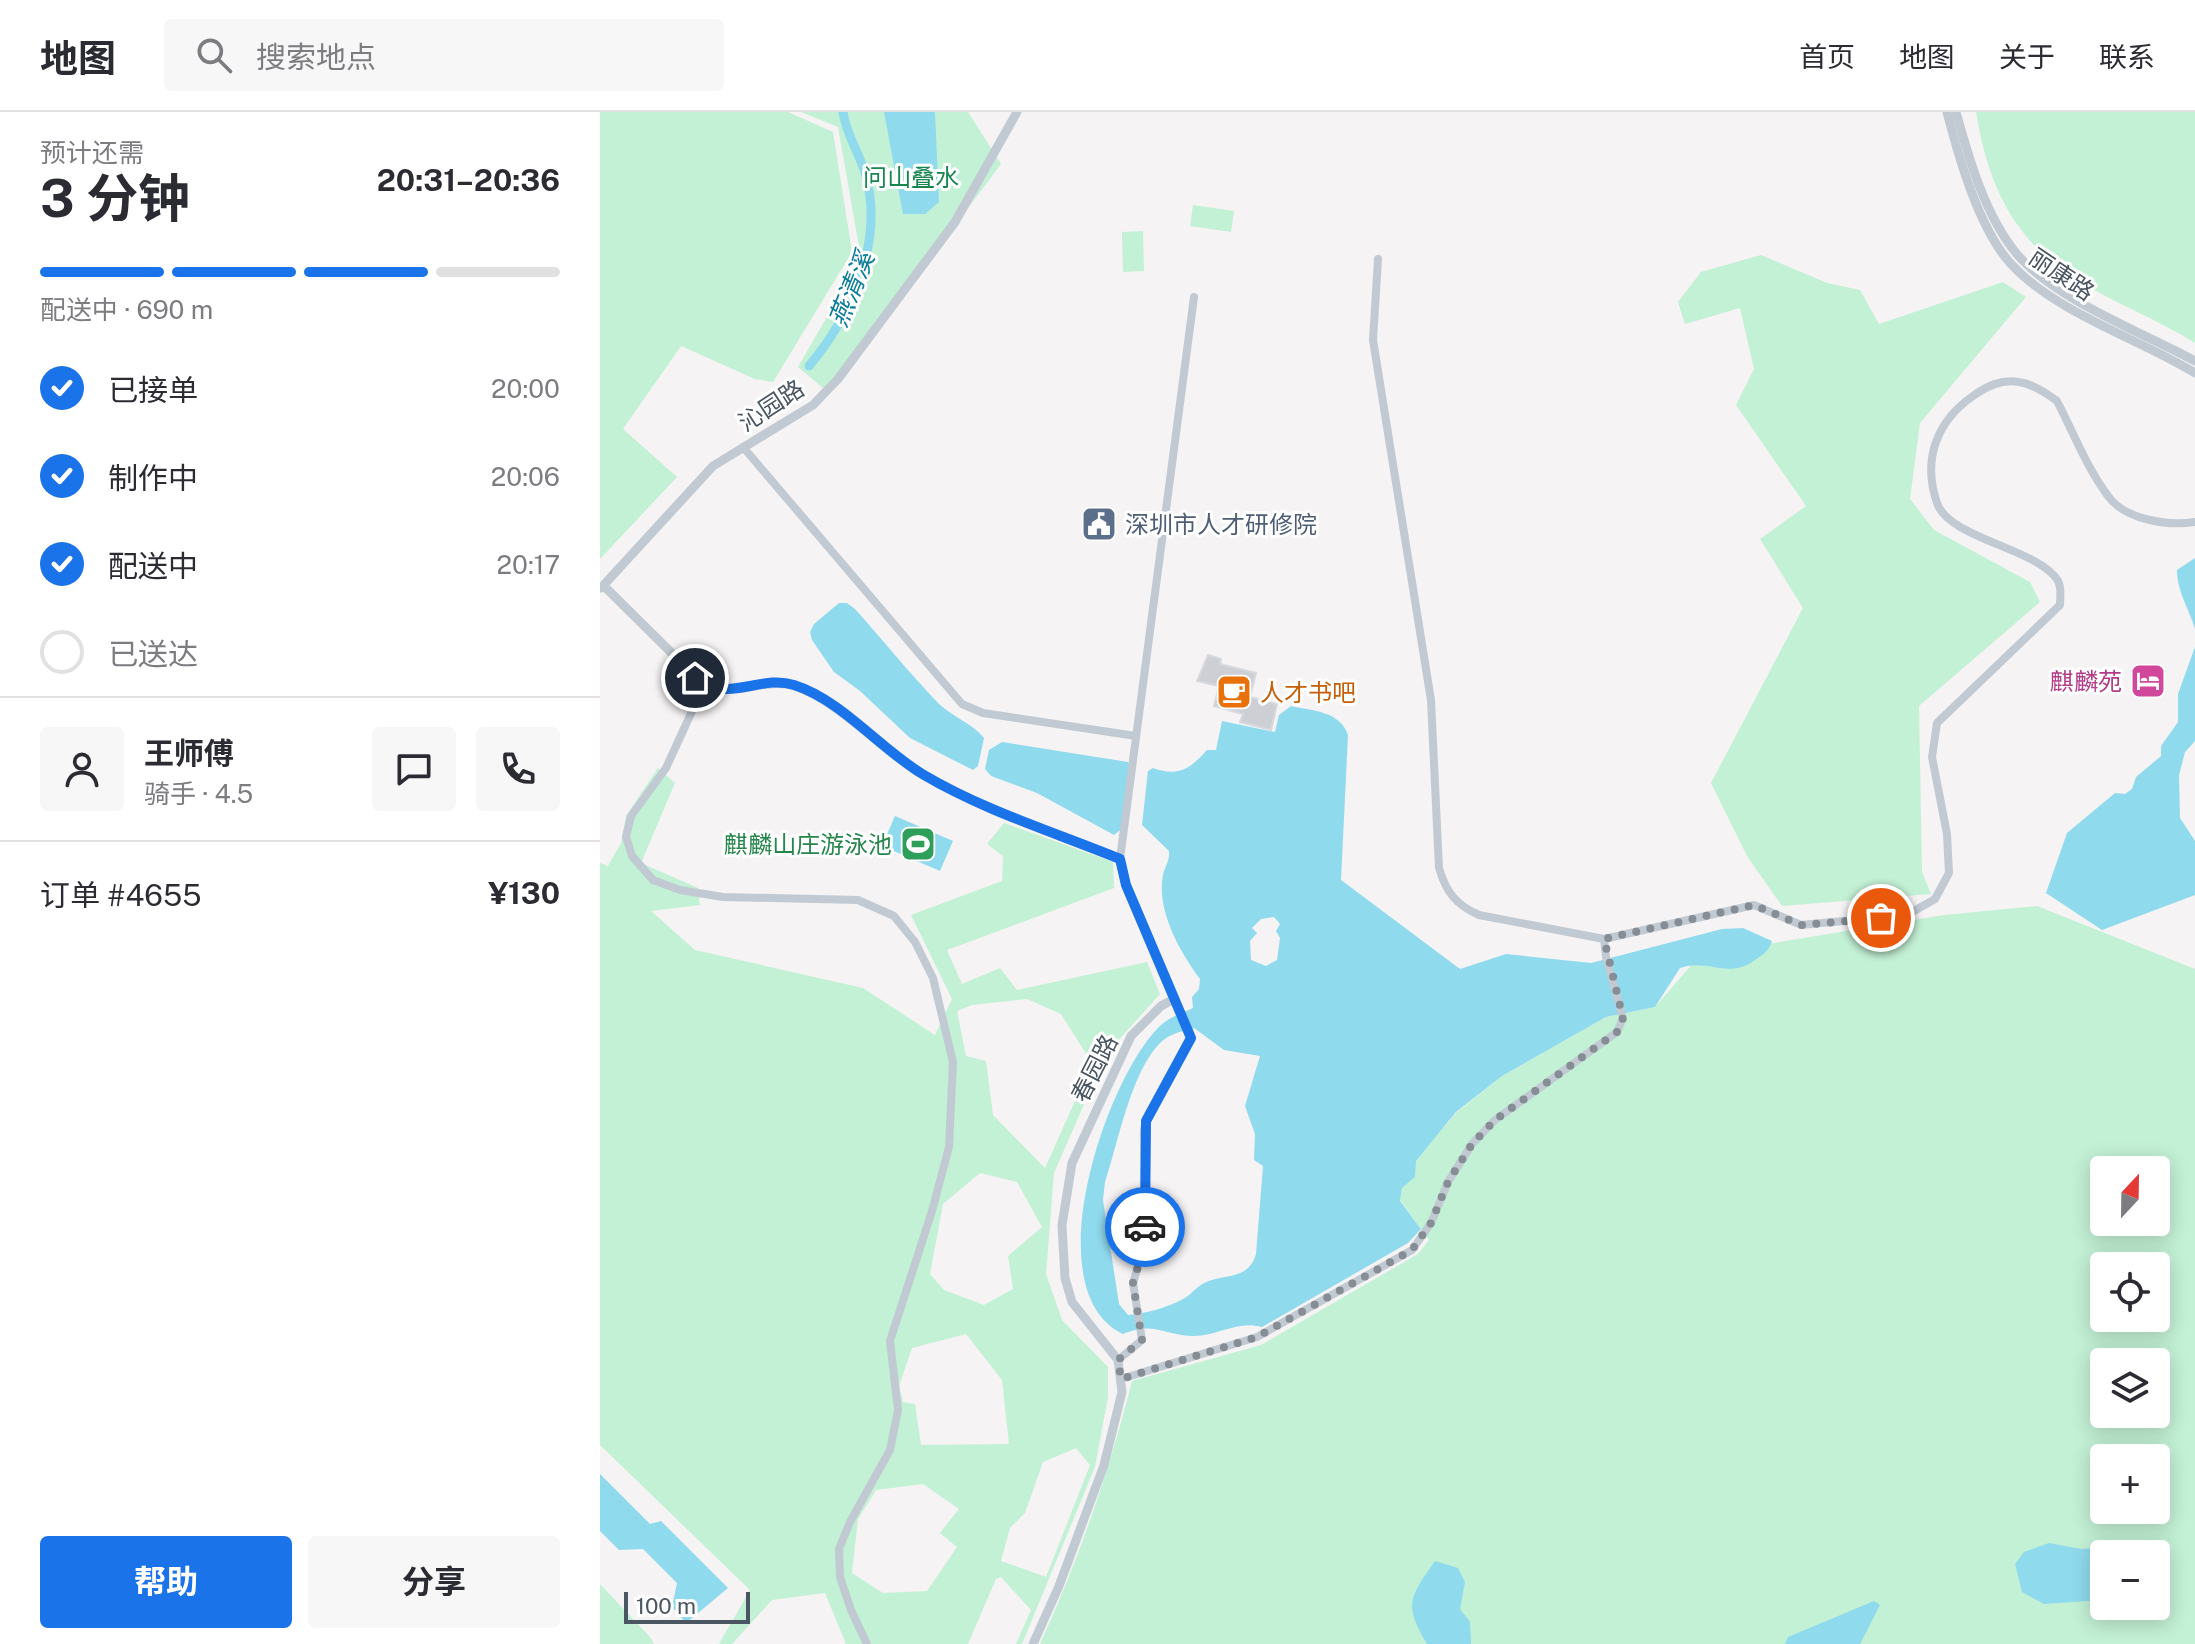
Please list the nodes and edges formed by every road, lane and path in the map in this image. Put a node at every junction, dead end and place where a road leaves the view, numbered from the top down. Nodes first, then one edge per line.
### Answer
1 (1017, 112) edge
2 (1947, 112) edge
3 (1956, 112) edge
4 (1378, 259) dead end
5 (1194, 297) dead end
6 (2195, 361) edge
7 (2195, 373) edge
8 (743, 447) junction
9 (2195, 522) edge
10 (602, 588) edge
11 (704, 685) junction
12 (1136, 736) junction
13 (1120, 859) junction
14 (1604, 939) junction
15 (1174, 999) junction
16 (1118, 1360) junction
17 (1121, 1379) junction
18 (867, 1644) edge
19 (1033, 1644) edge

1 - 8 street, 沁园路
2 - 7 street, 丽康路
3 - 6 street, 丽康路
4 - 14 street
5 - 12 street
8 - 10 street, 沁园路
8 - 12 street
9 - 14 street
10 - 11 street
11 - 13 street
11 - 18 street
12 - 13 street
13 - 15 street
14 - 17 street
15 - 16 street
15 - 16 street, 春园路
16 - 17 street, 春园路
17 - 19 street, 春园路

